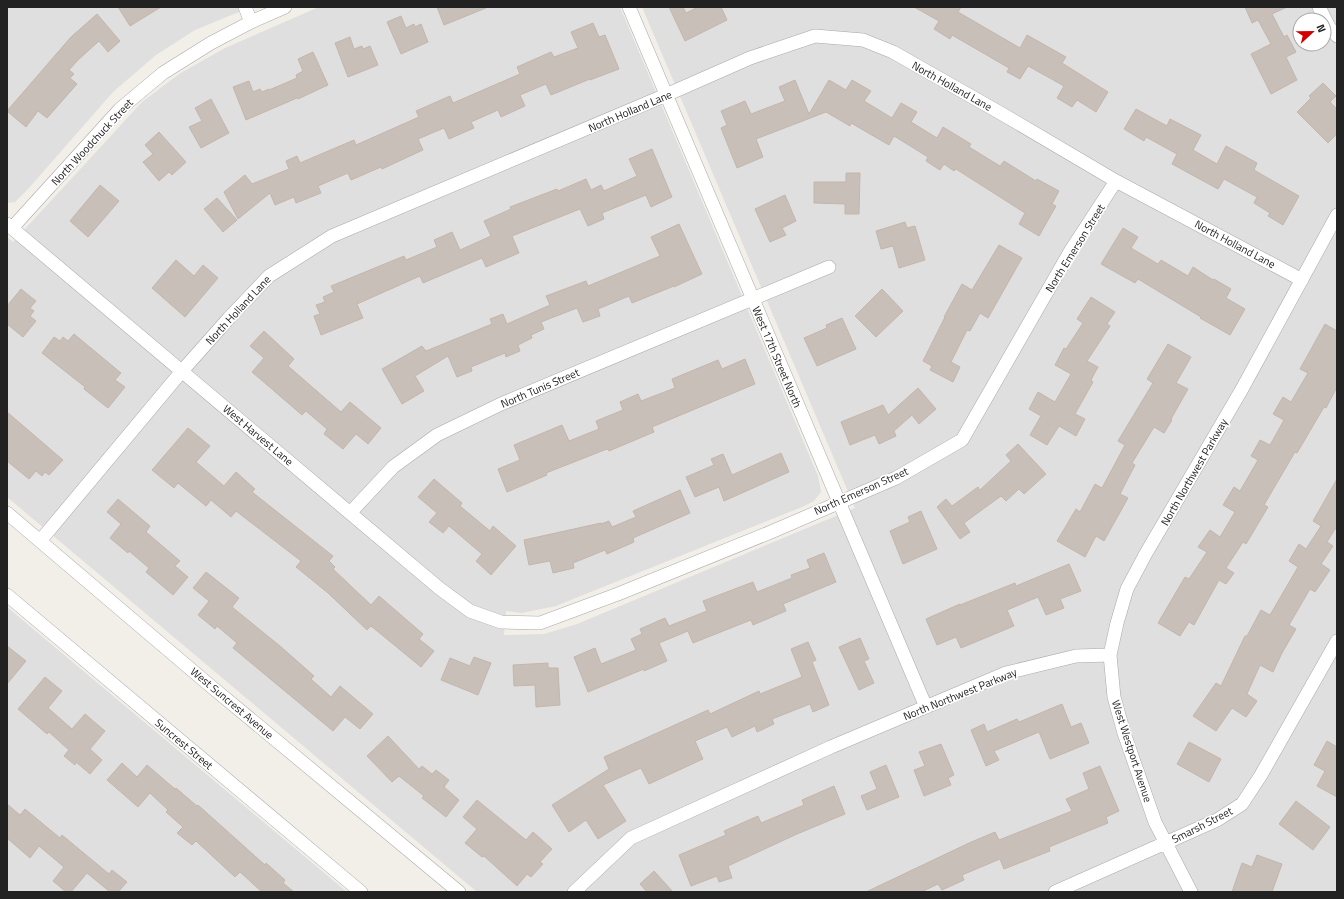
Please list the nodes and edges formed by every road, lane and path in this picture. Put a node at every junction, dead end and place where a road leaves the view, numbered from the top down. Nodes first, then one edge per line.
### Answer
1 (245, 7) edge
2 (285, 7) edge
3 (629, 7) edge
4 (1319, 7) edge
5 (251, 22) junction
6 (1337, 36) edge
7 (666, 96) junction
8 (1116, 181) junction
9 (1337, 215) edge
10 (10, 226) edge
11 (829, 267) dead end
12 (1302, 280) junction
13 (753, 299) junction
14 (182, 372) junction
15 (839, 502) junction
16 (7, 513) edge
17 (350, 513) junction
18 (40, 541) junction
19 (7, 595) edge
20 (521, 623) joint
21 (1337, 641) edge
22 (1110, 655) junction
23 (926, 707) junction
24 (1166, 843) junction
25 (360, 892) edge
26 (459, 892) edge
27 (574, 892) edge
28 (1055, 892) edge
29 (1192, 892) edge

1 - 5 street
2 - 5 street, North Woodchuck Street
3 - 7 street, West 17th Street North
4 - 6 street
5 - 10 street, North Woodchuck Street
7 - 8 street, North Holland Lane
7 - 13 street, West 17th Street North
7 - 14 street, North Holland Lane
8 - 12 street, North Holland Lane
8 - 15 street, North Emerson Street
9 - 12 street, North Northwest Parkway
10 - 14 street, West Harvest Lane
11 - 13 street, North Tunis Street
12 - 22 street, North Northwest Parkway
13 - 15 street, West 17th Street North
13 - 17 street, North Tunis Street
14 - 17 street, West Harvest Lane
14 - 18 street, North Holland Lane
15 - 20 street, North Emerson Street
15 - 23 street, West 17th Street North
16 - 18 street, West Suncrest Avenue
17 - 20 street, West Harvest Lane
18 - 26 street, West Suncrest Avenue
19 - 25 street, Suncrest Street
21 - 24 street, Smarsh Street
22 - 23 street, North Northwest Parkway
22 - 24 street, West Westport Avenue
23 - 27 street, North Northwest Parkway
24 - 28 street, Smarsh Street
24 - 29 street, West Westport Avenue

